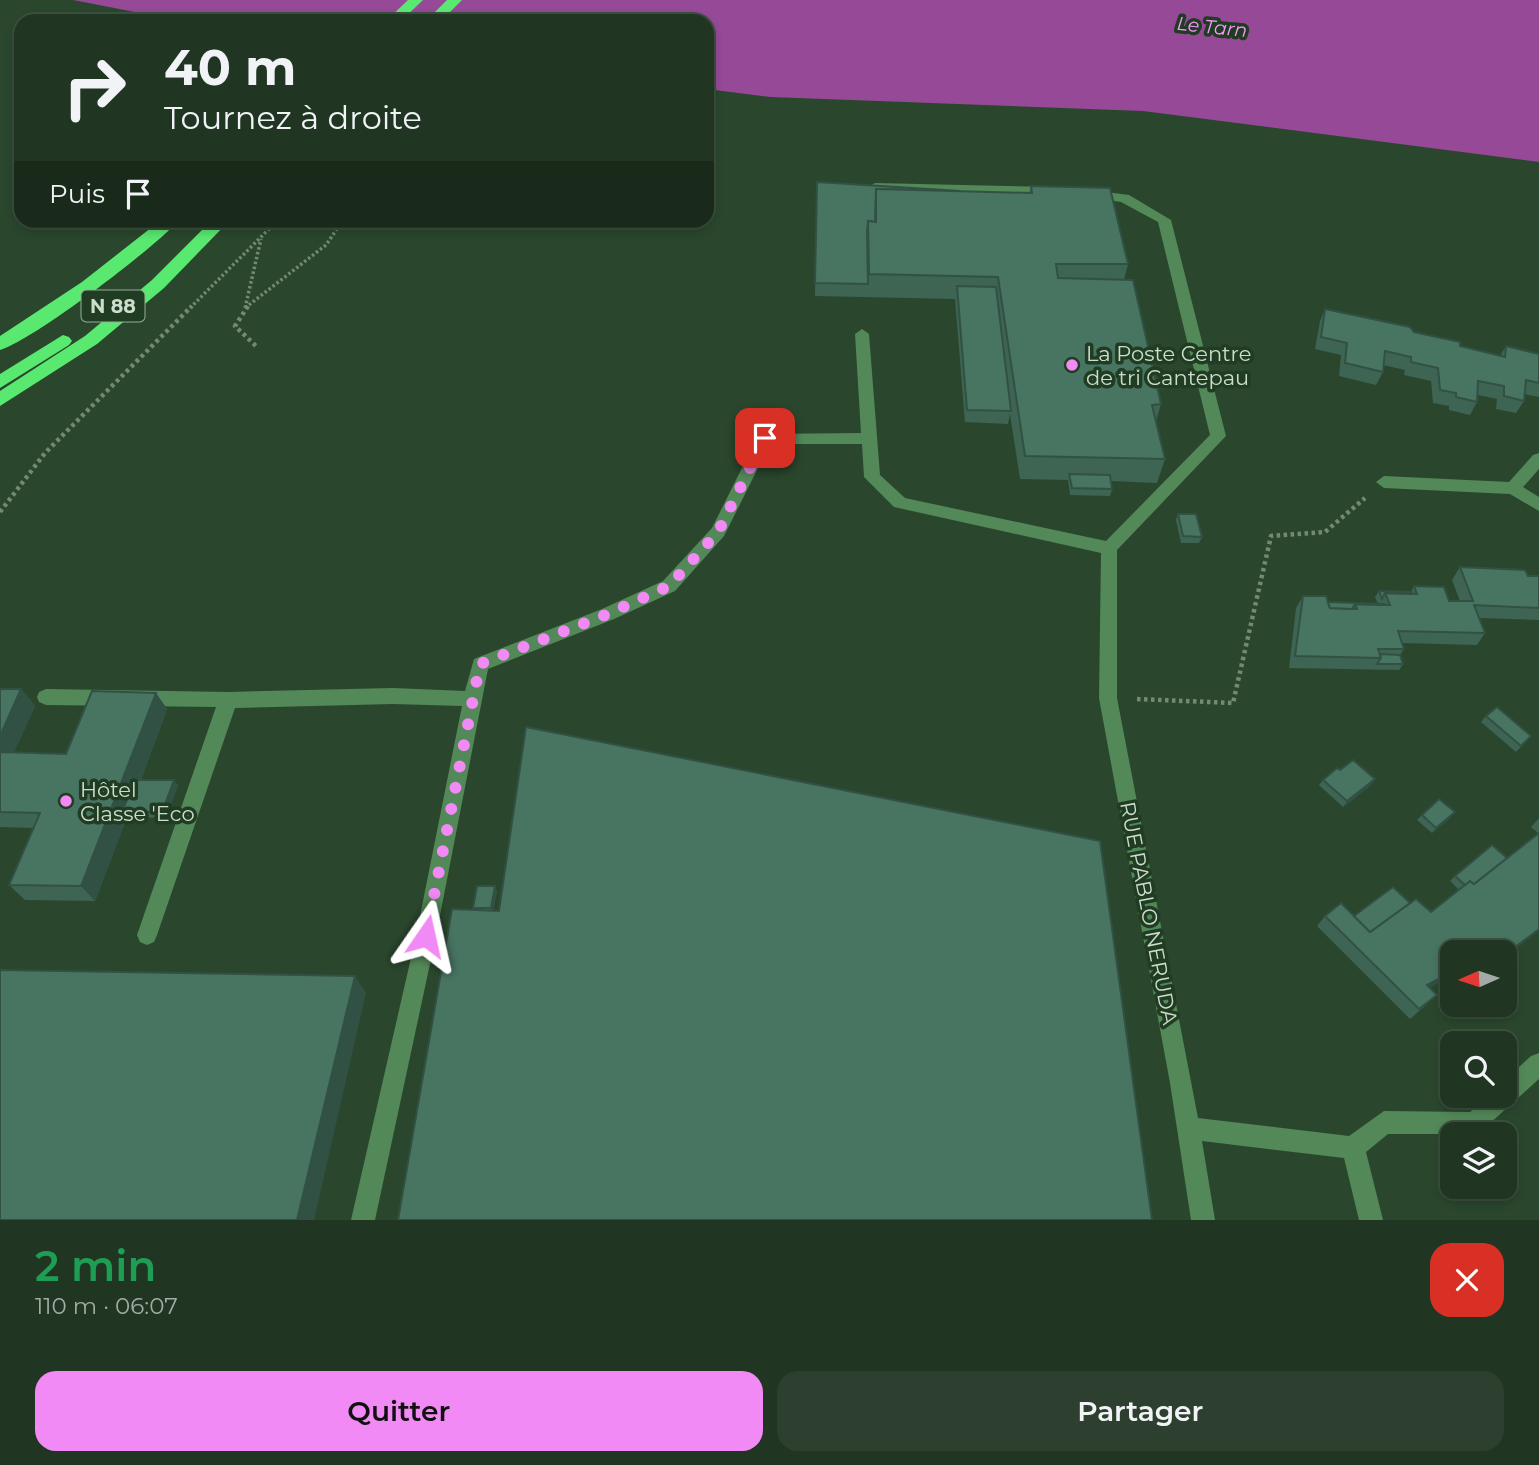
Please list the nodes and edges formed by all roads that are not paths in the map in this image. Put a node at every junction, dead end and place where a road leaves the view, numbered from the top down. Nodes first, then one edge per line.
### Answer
1 (416, 0) edge
2 (455, 0) edge
3 (401, 14) edge
4 (440, 14) edge
5 (866, 187) edge
6 (162, 228) edge
7 (211, 228) edge
8 (213, 228) edge
9 (862, 334) dead end
10 (0, 344) edge
11 (0, 382) edge
12 (0, 400) edge
13 (869, 439) junction
14 (1539, 459) edge
15 (1384, 482) road end
16 (1513, 488) junction
17 (1539, 505) edge
18 (1109, 548) junction
19 (46, 697) dead end
20 (473, 699) junction
21 (228, 700) junction
22 (148, 934) dead end
23 (1539, 1064) edge
24 (1517, 1084) edge
25 (1491, 1108) edge
26 (1189, 1128) junction
27 (1353, 1147) junction
28 (363, 1220) edge
29 (1203, 1220) edge
30 (1371, 1220) edge

1 - 3 highway
2 - 4 highway
5 - 18 street
6 - 10 highway, N 88
7 - 11 highway, N 88
8 - 12 highway
9 - 13 street
13 - 18 street
13 - 20 street
14 - 16 street
15 - 16 street
16 - 17 street
18 - 26 street, RUE PABLO NERUDA
19 - 21 street
20 - 21 street
20 - 28 street
21 - 22 street
23 - 24 street
25 - 27 street
26 - 27 street
26 - 29 street, RUE PABLO NERUDA
27 - 30 street

